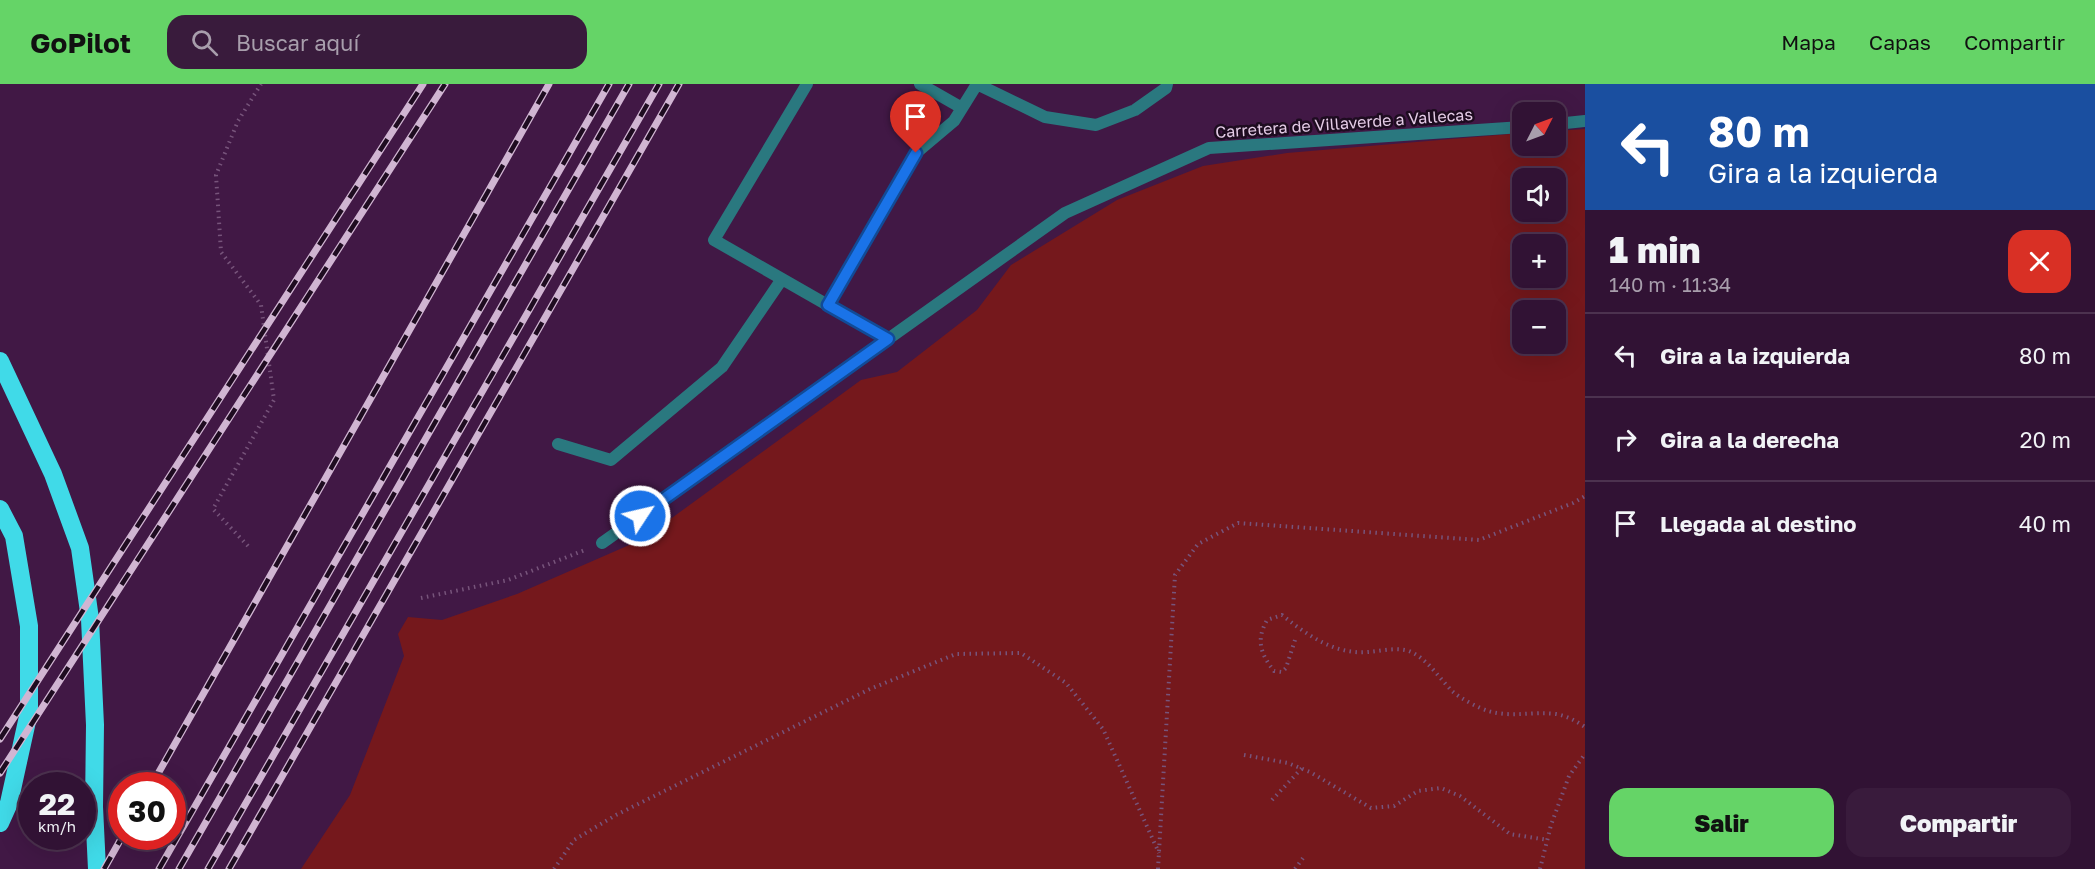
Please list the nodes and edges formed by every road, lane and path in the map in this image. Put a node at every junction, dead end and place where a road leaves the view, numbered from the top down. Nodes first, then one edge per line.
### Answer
1 (261, 84) edge
2 (807, 84) edge
3 (920, 84) edge
4 (977, 84) edge
5 (1167, 84) edge
6 (962, 108) junction
7 (1585, 122) edge
8 (1566, 123) edge
9 (1512, 128) edge
10 (782, 279) junction
11 (828, 305) junction
12 (888, 339) junction
13 (0, 361) edge
14 (558, 444) dead end
15 (1585, 496) edge
16 (0, 509) edge
17 (602, 543) joint
18 (248, 546) dead end
19 (420, 598) dead end
20 (1295, 640) dead end
21 (1585, 727) edge
22 (1585, 754) edge
23 (1244, 755) dead end
24 (1302, 768) junction
25 (1272, 800) dead end
26 (0, 823) edge
27 (1548, 840) junction
28 (1159, 853) junction
29 (1303, 858) dead end
30 (97, 869) edge
31 (554, 869) edge
32 (1158, 869) edge
33 (1295, 869) edge
34 (1540, 869) edge

1 - 18 path
2 - 10 street
3 - 6 street
4 - 5 street
4 - 6 street
6 - 11 street
7 - 8 street
9 - 12 street, Carretera de Villaverde a Vallecas
10 - 11 street
10 - 14 street
11 - 12 street
12 - 17 street, Carretera de Villaverde a Vallecas
13 - 30 highway
15 - 28 path
16 - 26 highway
17 - 19 path
20 - 21 path
22 - 27 path
23 - 24 path
24 - 25 path
24 - 27 path
27 - 34 path
28 - 31 path
28 - 32 path
29 - 33 path

